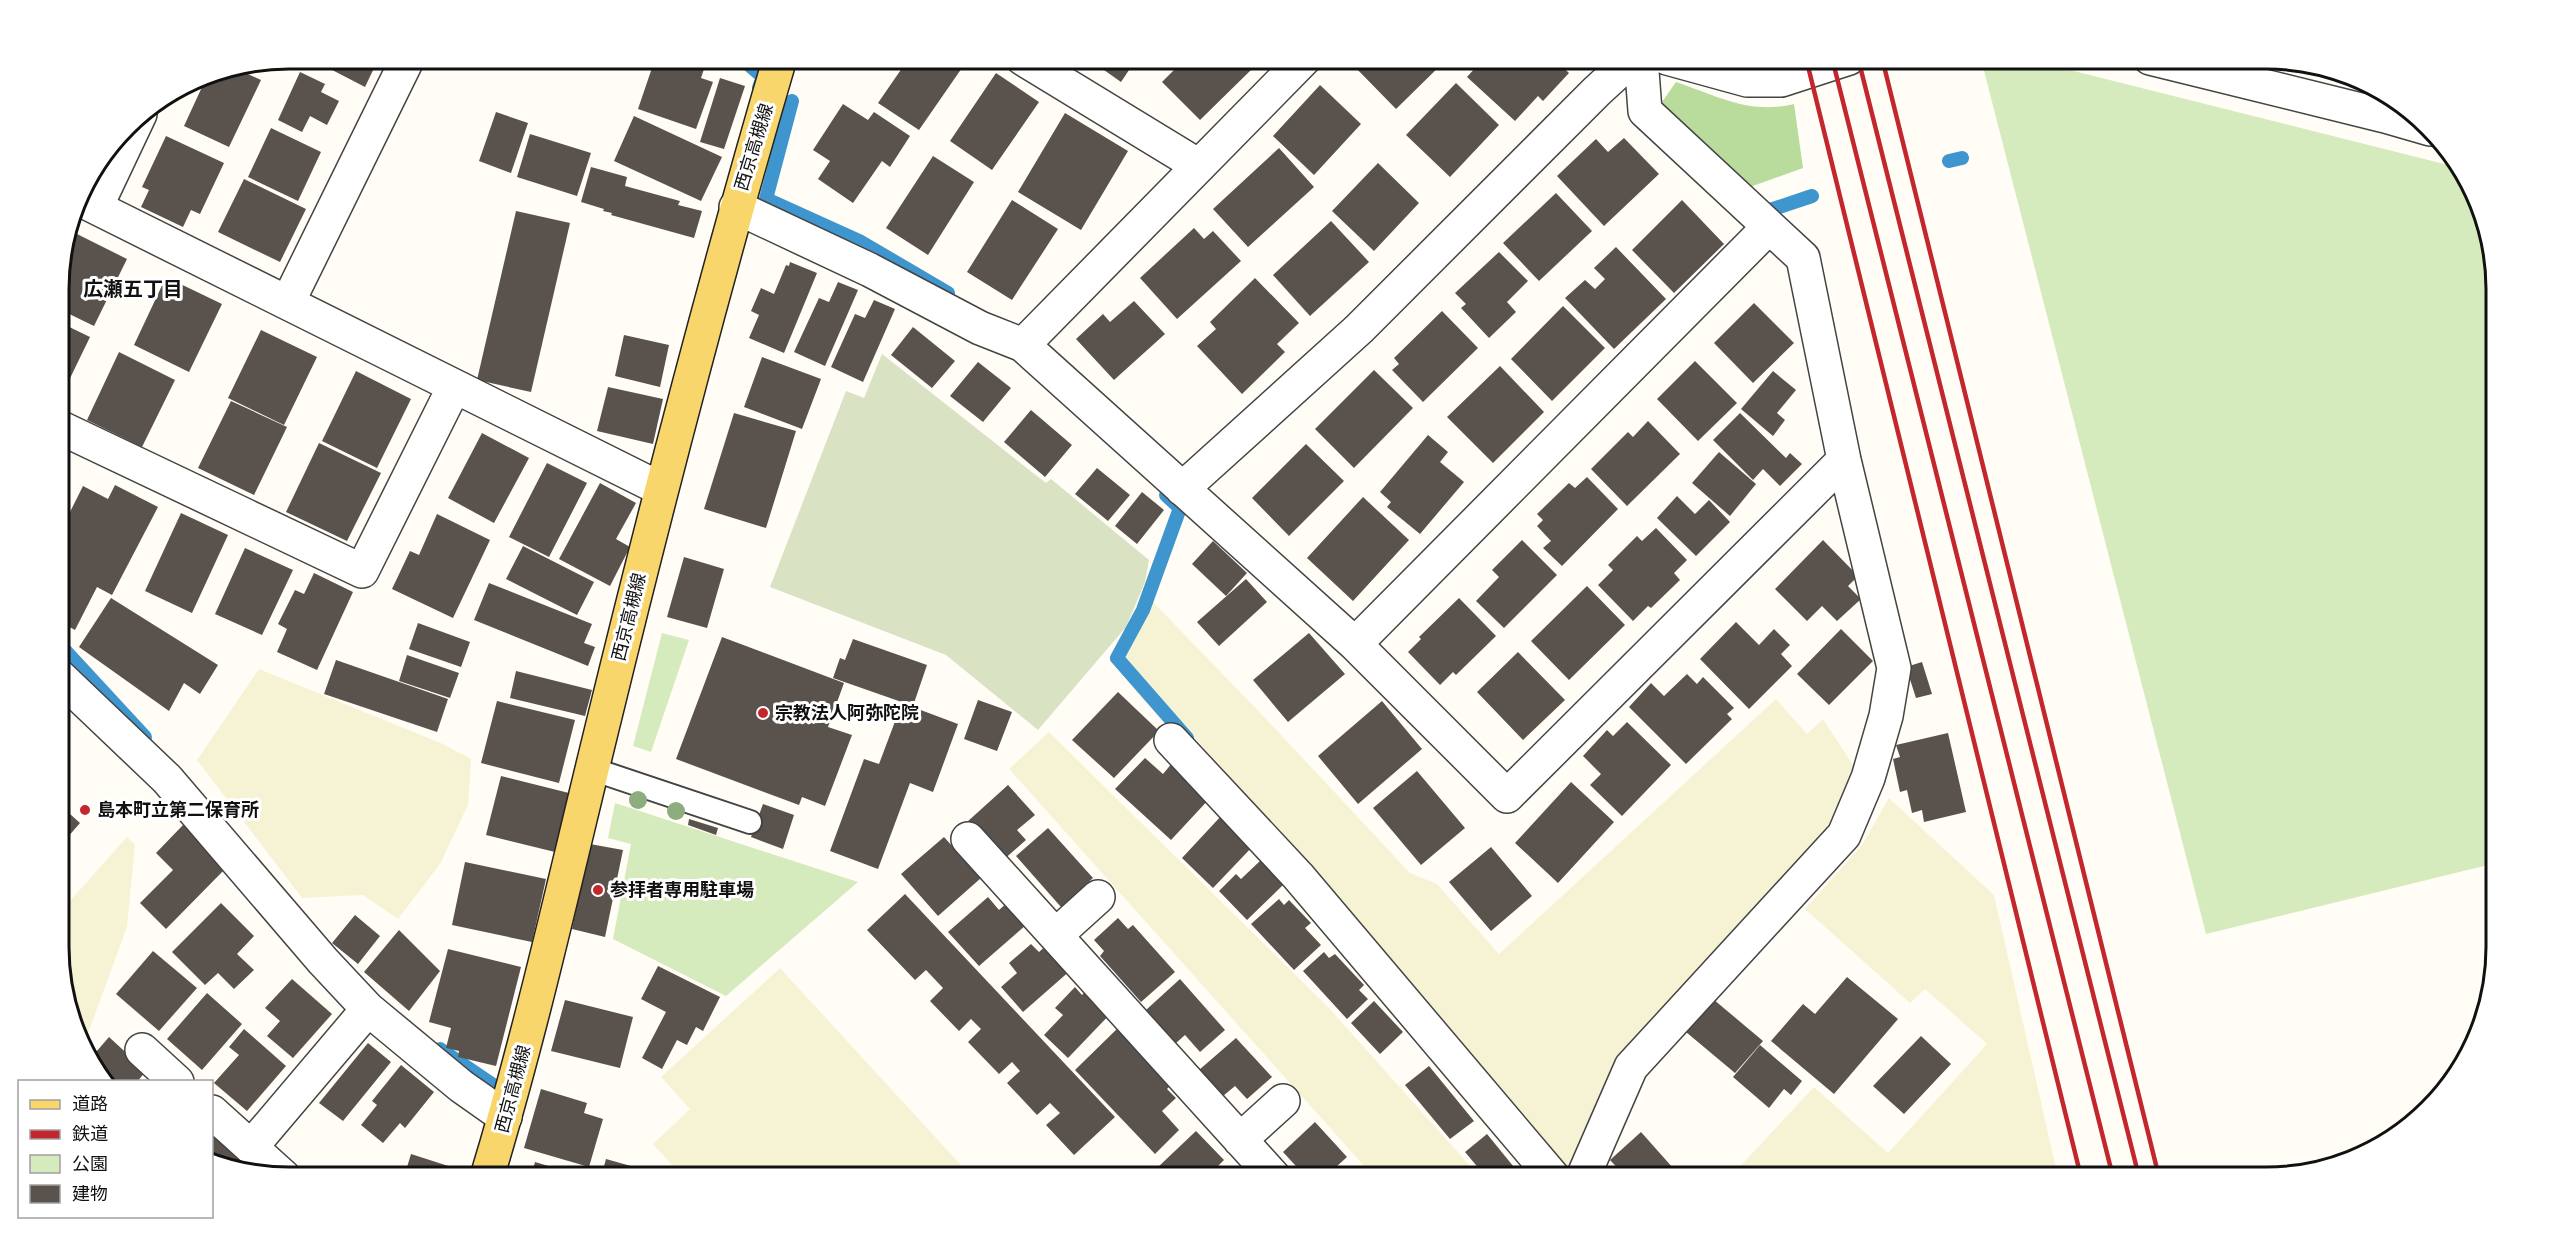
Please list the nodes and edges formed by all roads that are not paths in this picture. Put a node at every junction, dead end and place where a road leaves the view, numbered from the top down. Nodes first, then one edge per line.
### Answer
1 (403, 69) edge
2 (770, 69) edge
3 (1040, 69) edge
4 (1294, 69) edge
5 (1621, 69) edge
6 (1642, 69) edge
7 (1707, 69) edge
8 (1815, 69) edge
9 (2203, 69) edge
10 (2388, 107) edge
11 (121, 146) edge
12 (1199, 166) junction
13 (88, 203) edge
14 (736, 207) junction
15 (1769, 227) junction
16 (288, 302) junction
17 (1023, 345) junction
18 (454, 387) junction
19 (69, 433) edge
20 (1844, 460) junction
21 (661, 489) junction
22 (1182, 489) junction
23 (1355, 644) junction
24 (69, 686) edge
25 (1171, 740) dead end
26 (592, 769) junction
27 (750, 822) dead end
28 (968, 839) dead end
29 (1098, 897) dead end
30 (1056, 935) junction
31 (368, 1009) junction
32 (142, 1050) dead end
33 (175, 1080) edge
34 (1283, 1101) dead end
35 (213, 1113) edge
36 (505, 1117) junction
37 (1240, 1140) junction
38 (251, 1147) junction
39 (273, 1167) edge
40 (490, 1167) edge
41 (1265, 1167) edge
42 (1545, 1167) edge
43 (1593, 1167) edge

1 - 16 street
2 - 14 main road, 西京高槻線
3 - 12 street
4 - 12 street
5 - 22 street
6 - 15 street
7 - 8 street
9 - 10 street
11 - 13 street
12 - 17 street
13 - 16 street
14 - 17 street
14 - 21 main road, 西京高槻線
15 - 20 street
15 - 23 street
16 - 18 street
17 - 22 street
18 - 19 street
18 - 21 street
20 - 23 street
20 - 43 street
21 - 26 main road, 西京高槻線
22 - 23 street
24 - 31 street
25 - 42 street
26 - 27 lane
26 - 36 main road, 西京高槻線
28 - 30 street
29 - 30 street
30 - 37 street
31 - 36 street
31 - 38 street
32 - 33 street
34 - 37 street
35 - 38 street
36 - 40 main road, 西京高槻線
37 - 41 street
38 - 39 street

